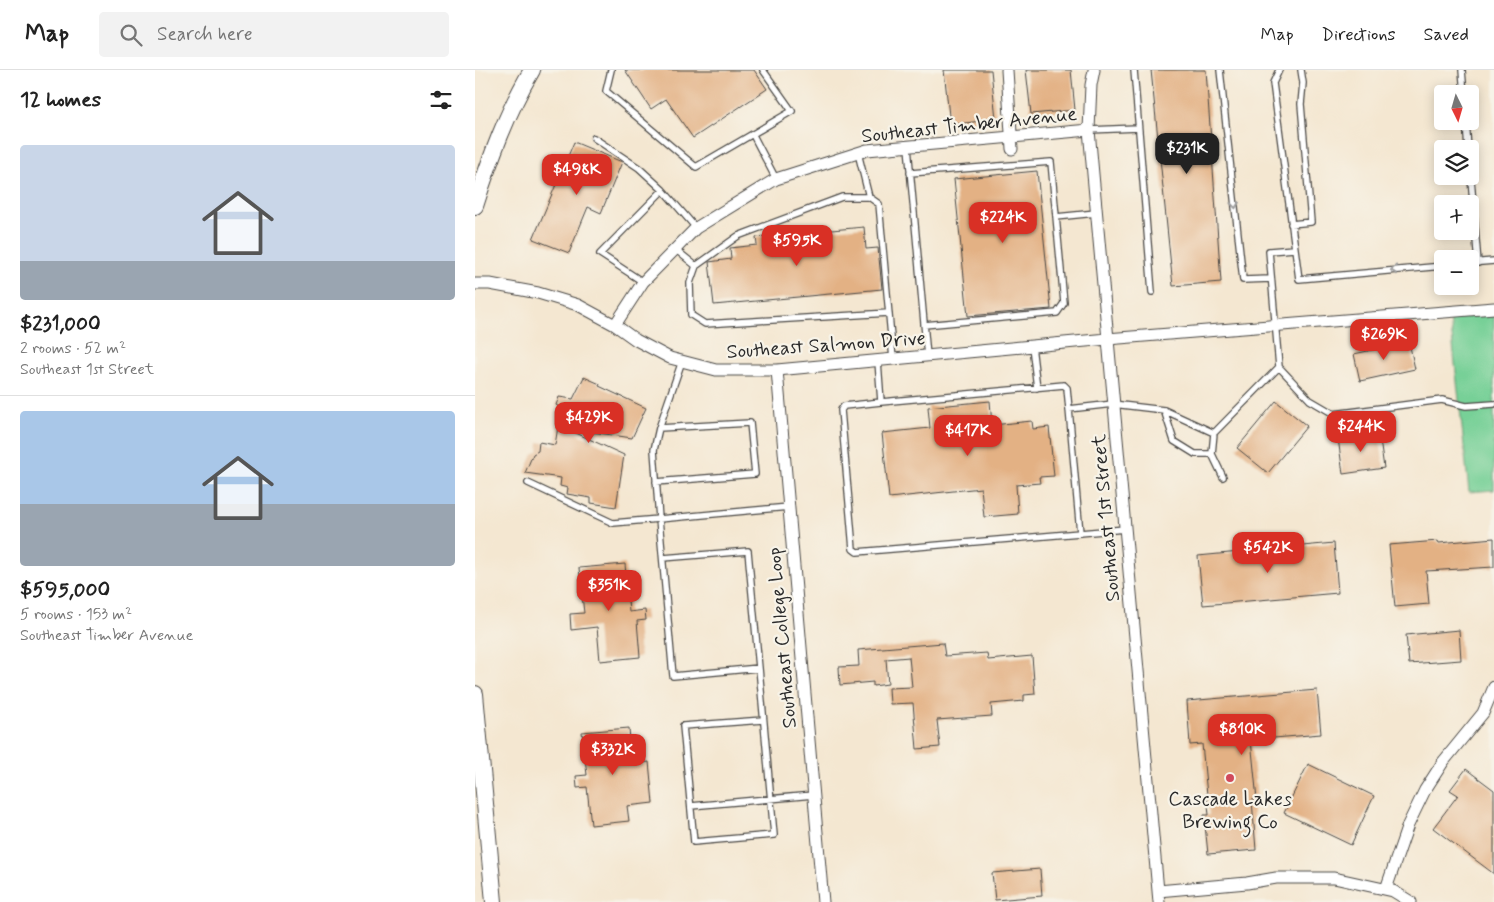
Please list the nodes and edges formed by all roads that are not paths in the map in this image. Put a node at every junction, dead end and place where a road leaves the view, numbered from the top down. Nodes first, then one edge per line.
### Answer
1 (533, 70) edge
2 (611, 70) edge
3 (763, 70) edge
4 (1007, 70) edge
5 (1094, 70) edge
6 (1134, 70) edge
7 (1221, 70) edge
8 (1279, 70) edge
9 (1301, 70) edge
10 (1462, 70) edge
11 (1463, 85) edge
12 (1138, 128) junction
13 (1089, 130) junction
14 (753, 135) junction
15 (594, 138) dead end
16 (907, 147) junction
17 (1012, 149) dead end
18 (858, 153) junction
19 (910, 173) junction
20 (776, 179) junction
21 (1471, 185) edge
22 (663, 190) junction
23 (869, 197) junction
24 (475, 206) edge
25 (1096, 213) junction
26 (1056, 217) junction
27 (1291, 224) junction
28 (696, 228) junction
29 (675, 249) junction
30 (1294, 249) junction
31 (1477, 250) edge
32 (1494, 262) edge
33 (1479, 263) edge
34 (696, 266) junction
35 (1434, 267) edge
36 (1271, 279) junction
37 (643, 282) junction
38 (475, 284) edge
39 (1152, 292) dead end
40 (1494, 308) edge
41 (889, 313) junction
42 (615, 325) junction
43 (924, 325) junction
44 (1275, 325) junction
45 (1107, 339) junction
46 (1033, 346) junction
47 (927, 356) junction
48 (893, 359) junction
49 (682, 361) junction
50 (878, 361) junction
51 (1279, 367) junction
52 (777, 370) junction
53 (1037, 388) junction
54 (881, 402) junction
55 (1113, 404) junction
56 (1494, 404) edge
57 (1069, 409) junction
58 (1163, 410) junction
59 (659, 428) junction
60 (1214, 433) junction
61 (1212, 454) junction
62 (1223, 476) dead end
63 (656, 482) junction
64 (528, 483) dead end
65 (789, 507) junction
66 (659, 519) junction
67 (1125, 528) junction
68 (1080, 533) junction
69 (663, 558) junction
70 (759, 668) junction
71 (1494, 687) edge
72 (475, 694) edge
73 (763, 720) junction
74 (813, 795) junction
75 (771, 798) junction
76 (691, 806) junction
77 (1386, 889) junction
78 (1158, 897) edge
79 (494, 902) edge
80 (823, 902) edge
81 (1411, 902) edge

1 - 24 main road
2 - 14 lane
3 - 14 lane
4 - 17 street
5 - 13 street, Southeast 1st Street
6 - 12 lane
7 -> 36 lane
8 - 27 lane
9 - 27 lane
10 - 11 lane
12 - 13 lane
12 - 39 lane
13 - 16 street, Southeast Timber Avenue
13 - 25 street, Southeast 1st Street
14 - 20 lane
15 - 22 lane
16 - 18 street, Southeast Timber Avenue
16 - 19 lane
18 - 20 street, Southeast Timber Avenue
18 - 23 lane
19 - 26 lane
19 - 43 lane
20 - 28 street, Southeast Timber Avenue
21 - 31 lane
22 - 28 lane
22 - 37 lane
23 - 34 lane
23 - 41 lane
25 - 26 lane
25 - 45 street, Southeast 1st Street
26 - 43 lane
27 - 30 lane
28 - 29 street, Southeast Timber Avenue
29 - 34 lane
29 - 37 street, Southeast Timber Avenue
35 -> 30 lane
30 - 36 lane
32 - 33 lane
34 - 41 lane
36 - 44 lane
37 - 42 street, Southeast Timber Avenue
38 - 42 street, Southeast Salmon Drive
40 - 44 street, Southeast Salmon Drive
41 - 48 lane
42 - 49 street, Southeast Salmon Drive
43 - 47 lane
44 - 45 street, Southeast Salmon Drive
44 - 51 lane
45 - 46 street, Southeast Salmon Drive
45 - 55 street, Southeast 1st Street
46 - 47 street, Southeast Salmon Drive
46 - 53 lane
47 - 48 street, Southeast Salmon Drive
48 - 50 street, Southeast Salmon Drive
49 - 52 street, Southeast Salmon Drive
49 - 59 lane
50 - 52 street, Southeast Salmon Drive
50 - 54 lane
51 - 56 lane
51 - 60 lane
52 - 65 street, Southeast College Loop
53 - 54 lane
53 - 57 lane
54 - 68 lane
55 - 57 lane
55 - 58 lane
55 - 67 street, Southeast 1st Street
57 - 68 lane
58 - 60 lane
58 - 61 lane
59 - 63 lane
59 - 63 lane
60 - 61 lane
61 - 62 lane
63 - 66 lane
64 - 66 lane
65 - 66 lane
65 - 74 street, Southeast College Loop
66 - 69 lane
67 - 68 lane
67 - 78 street, Southeast 1st Street
69 - 70 lane
69 - 70 lane
70 - 73 lane
71 - 77 street
72 - 79 main road
73 - 75 lane
73 - 76 lane
74 - 75 lane
74 - 80 street, Southeast College Loop
75 - 76 lane
75 - 76 lane
77 - 78 street
77 - 81 street

